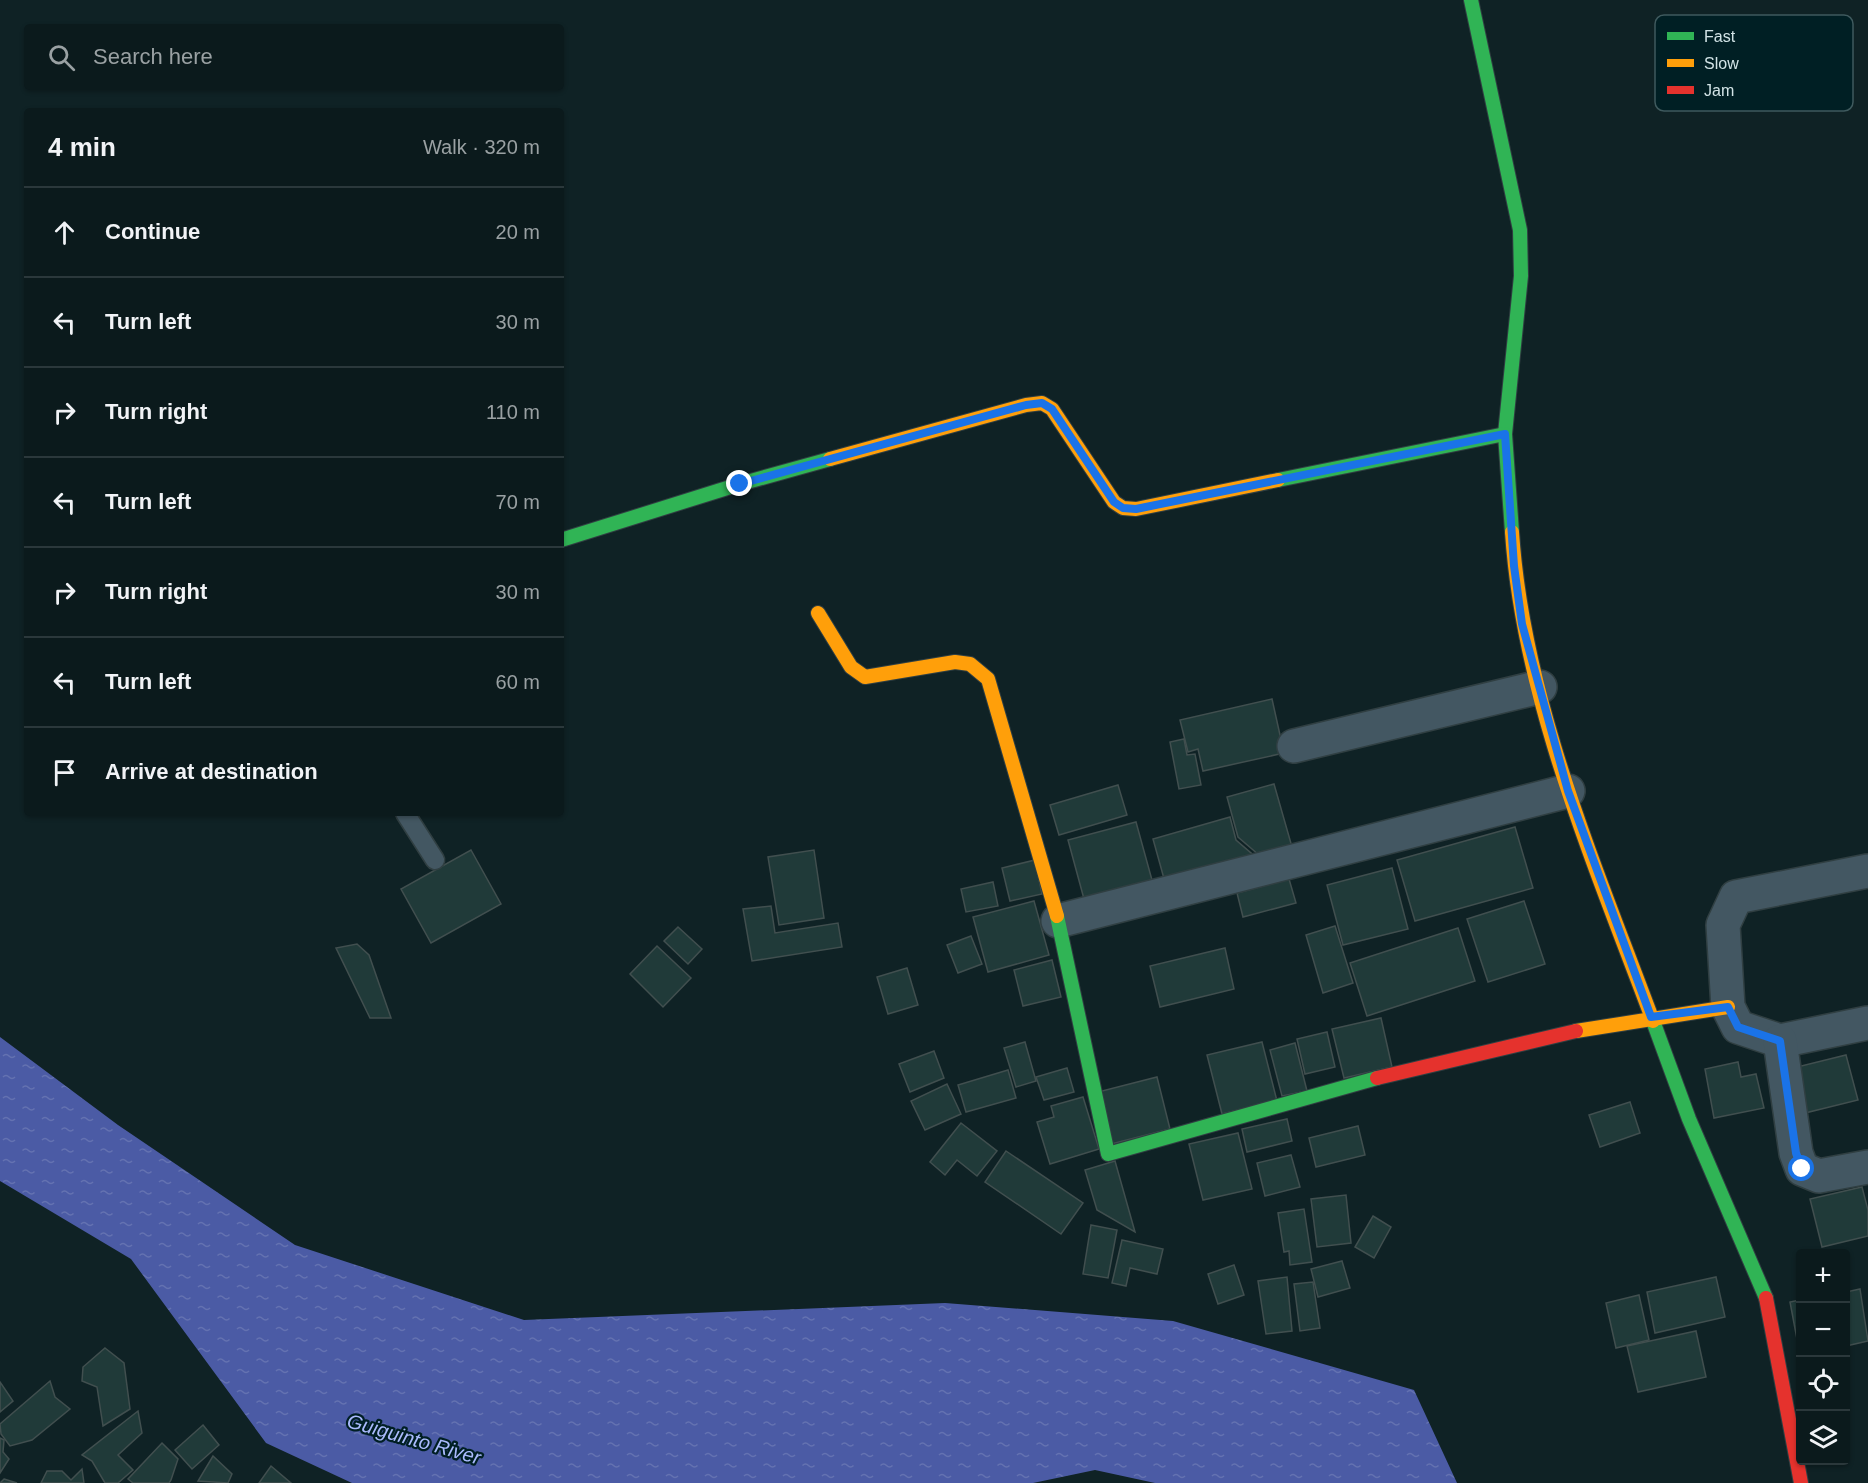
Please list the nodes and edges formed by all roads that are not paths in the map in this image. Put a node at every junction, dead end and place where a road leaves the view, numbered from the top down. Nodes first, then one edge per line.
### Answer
1 (1471, 0) edge
2 (1505, 434) junction
3 (564, 539) edge
4 (818, 613) dead end
5 (1539, 687) junction
6 (1294, 746) dead end
7 (1568, 791) junction
8 (407, 816) edge
9 (435, 860) dead end
10 (1868, 871) edge
11 (1058, 921) junction
12 (1728, 1007) junction
13 (1651, 1017) junction
14 (1868, 1023) edge
15 (1780, 1041) junction
16 (1868, 1167) edge
17 (1801, 1483) edge

1 - 2 street
2 - 3 street
2 - 5 street
4 - 11 street
5 - 6 street
5 - 7 street
7 - 11 street
7 - 13 street
8 - 9 lane
10 - 12 street
11 - 13 street
12 - 13 street
12 - 15 street
13 - 17 street
14 - 15 street
15 - 16 street

